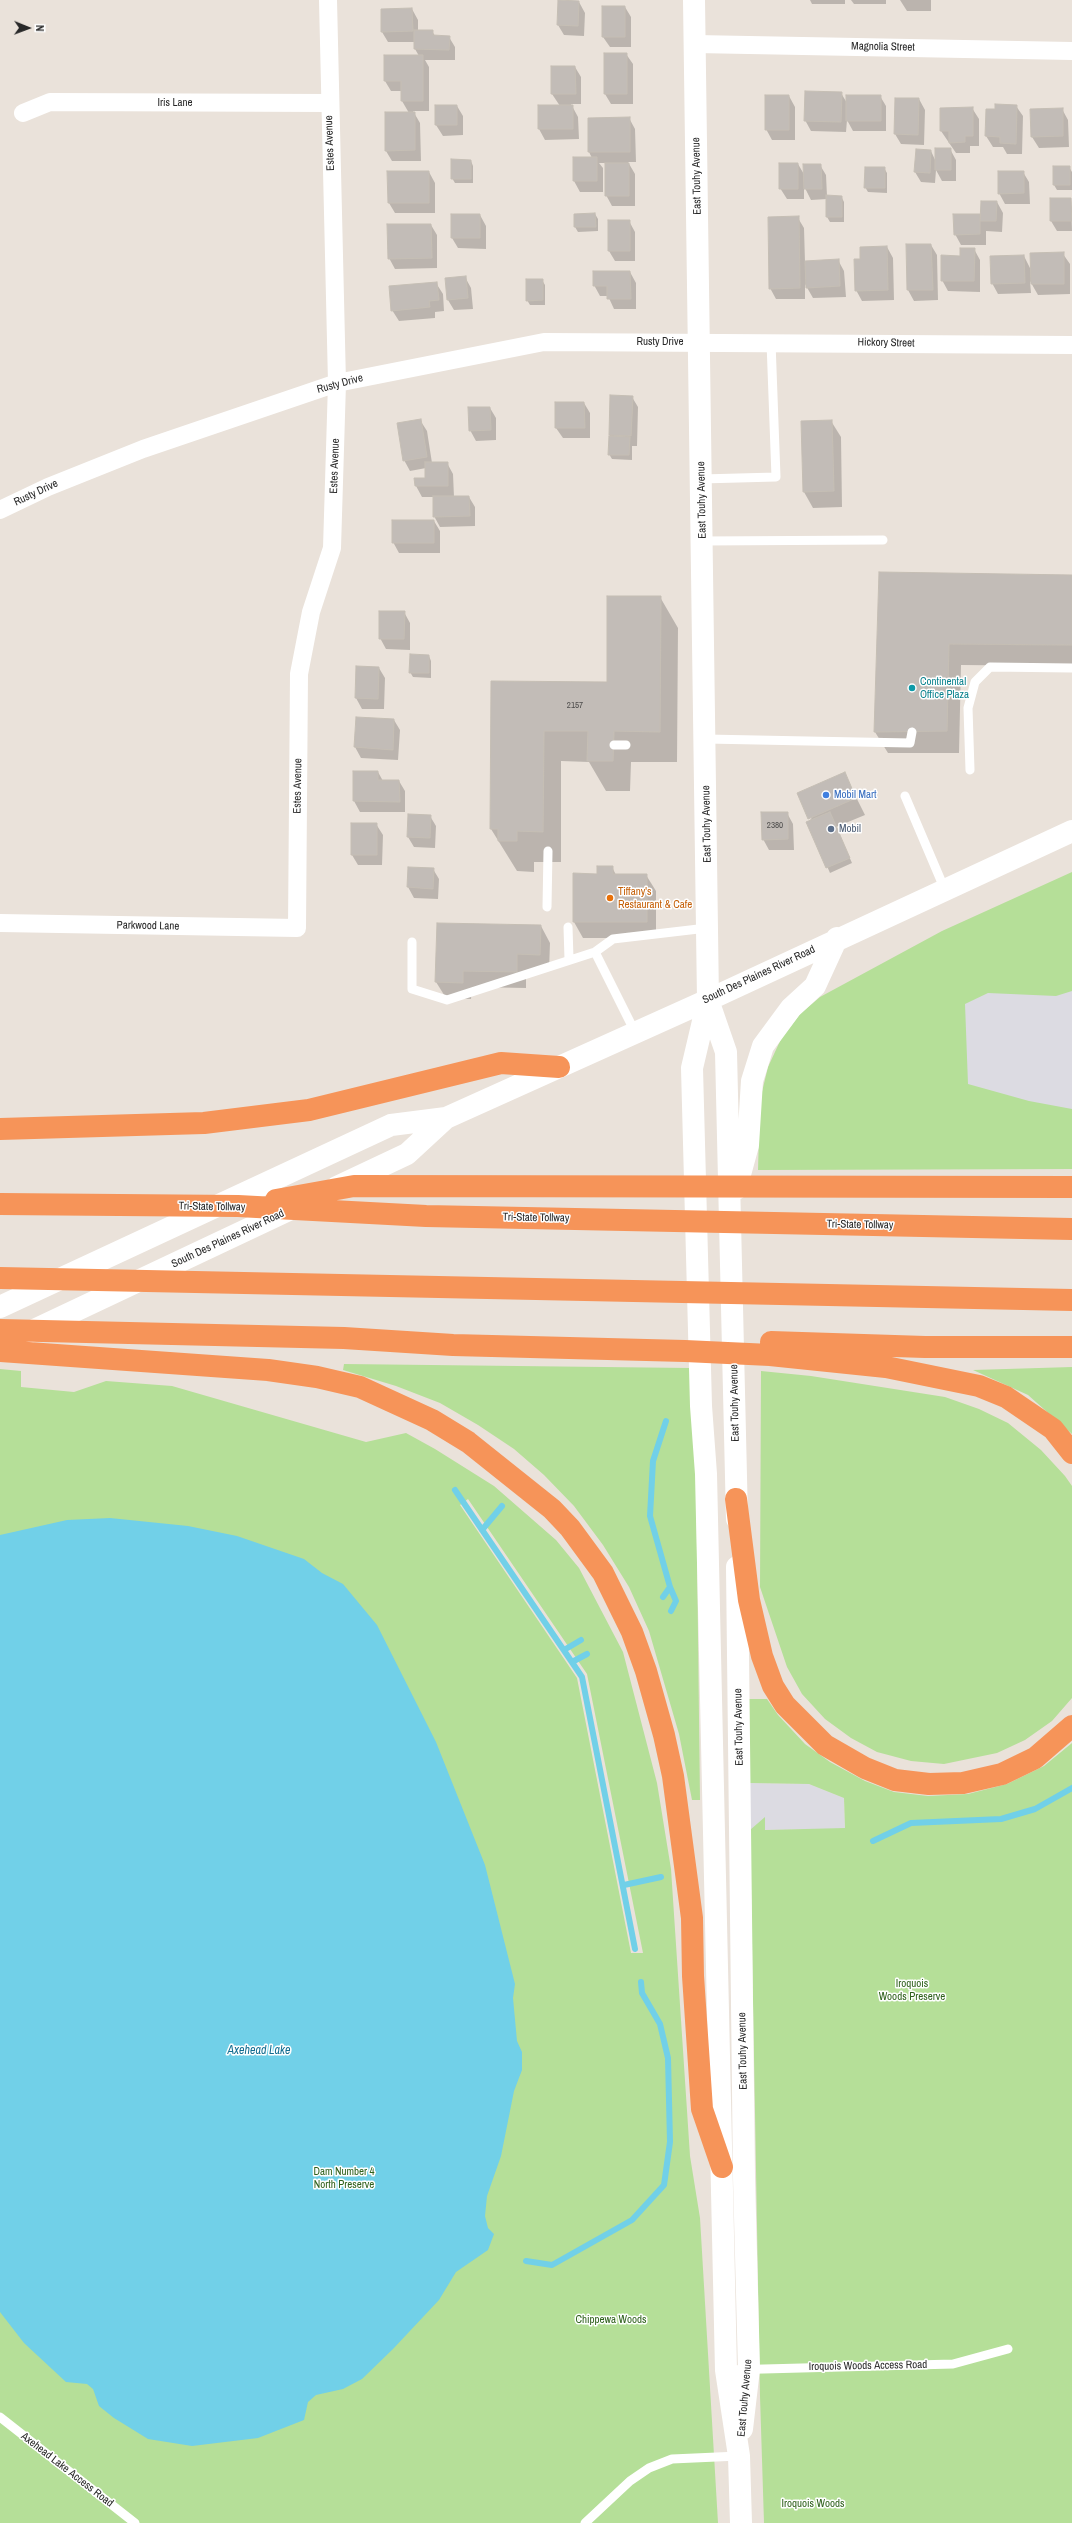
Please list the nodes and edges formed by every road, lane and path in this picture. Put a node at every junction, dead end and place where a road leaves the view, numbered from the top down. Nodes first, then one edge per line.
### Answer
1 (328, 0) edge
2 (694, 0) edge
3 (694, 44) junction
4 (1072, 51) edge
5 (329, 103) junction
6 (23, 113) dead end
7 (700, 342) junction
8 (771, 342) junction
9 (1072, 345) edge
10 (337, 383) junction
11 (702, 479) junction
12 (0, 510) edge
13 (883, 540) dead end
14 (702, 541) junction
15 (1072, 668) edge
16 (912, 732) dead end
17 (706, 739) junction
18 (614, 745) dead end
19 (626, 745) dead end
20 (970, 770) dead end
21 (905, 796) dead end
22 (1072, 831) edge
23 (548, 851) dead end
24 (945, 890) junction
25 (547, 907) dead end
26 (0, 923) edge
27 (568, 927) dead end
28 (297, 928) joint
29 (707, 928) junction
30 (836, 938) junction
31 (412, 942) dead end
32 (595, 952) junction
33 (569, 959) junction
34 (708, 1000) junction
35 (635, 1032) junction
36 (558, 1067) junction
37 (446, 1118) junction
38 (0, 1129) edge
39 (1072, 1187) edge
40 (0, 1204) edge
41 (238, 1206) junction
42 (730, 1211) junction
43 (1072, 1229) edge
44 (11, 1278) edge
45 (1072, 1300) edge
46 (0, 1307) edge
47 (0, 1330) edge
48 (0, 1346) edge
49 (1072, 1347) edge
50 (770, 1349) junction
51 (0, 1350) edge
52 (1072, 1453) edge
53 (736, 1499) junction
54 (1072, 1726) edge
55 (722, 2167) junction
56 (1008, 2349) dead end
57 (749, 2369) junction
58 (726, 2370) junction
59 (0, 2417) edge
60 (739, 2456) junction
61 (135, 2523) edge
62 (585, 2523) edge
63 (741, 2523) edge

1 - 5 street, Estes Avenue
2 - 3 main road, East Touhy Avenue
3 - 4 street, Magnolia Street
3 - 7 main road, East Touhy Avenue
5 - 6 street, Iris Lane
5 - 10 street, Estes Avenue
7 - 8 street, Hickory Street
7 - 10 street, Rusty Drive
7 - 11 main road, East Touhy Avenue
8 - 9 street, Hickory Street
8 - 11 lane
10 - 12 street, Rusty Drive
10 - 28 street, Estes Avenue
11 - 14 main road, East Touhy Avenue
13 - 14 lane
14 - 17 main road, East Touhy Avenue
15 - 20 lane
16 - 17 lane
17 - 29 main road, East Touhy Avenue
18 - 19 lane
21 - 24 lane
22 - 24 main road, South Des Plaines River Road
23 - 25 lane
24 - 30 main road, South Des Plaines River Road
26 - 28 street, Parkwood Lane
27 - 33 lane
29 - 32 lane
29 - 34 main road, East Touhy Avenue
30 - 34 main road, South Des Plaines River Road
30 - 42 main road
31 - 33 lane
32 - 33 lane
32 - 35 lane
34 - 35 main road, South Des Plaines River Road
34 - 42 main road, East Touhy Avenue
34 - 55 main road, East Touhy Avenue
35 - 36 main road, South Des Plaines River Road
36 - 37 main road, South Des Plaines River Road
36 - 38 highway
37 - 46 main road, South Des Plaines River Road
37 - 48 main road, South Des Plaines River Road
39 - 41 highway
40 - 41 highway, Tri-State Tollway
41 - 43 highway, Tri-State Tollway
42 - 53 main road, East Touhy Avenue
44 - 45 highway
47 - 50 highway
49 - 50 highway
50 - 52 highway
51 - 55 highway
53 - 54 highway
53 - 57 main road, East Touhy Avenue
55 - 58 main road, East Touhy Avenue
56 - 57 lane, Iroquois Woods Access Road
57 - 58 lane, Iroquois Woods Access Road
57 - 60 main road, East Touhy Avenue
58 - 60 main road, East Touhy Avenue
59 - 61 lane, Axehead Lake Access Road
60 - 62 lane
60 - 63 main road, East Touhy Avenue

